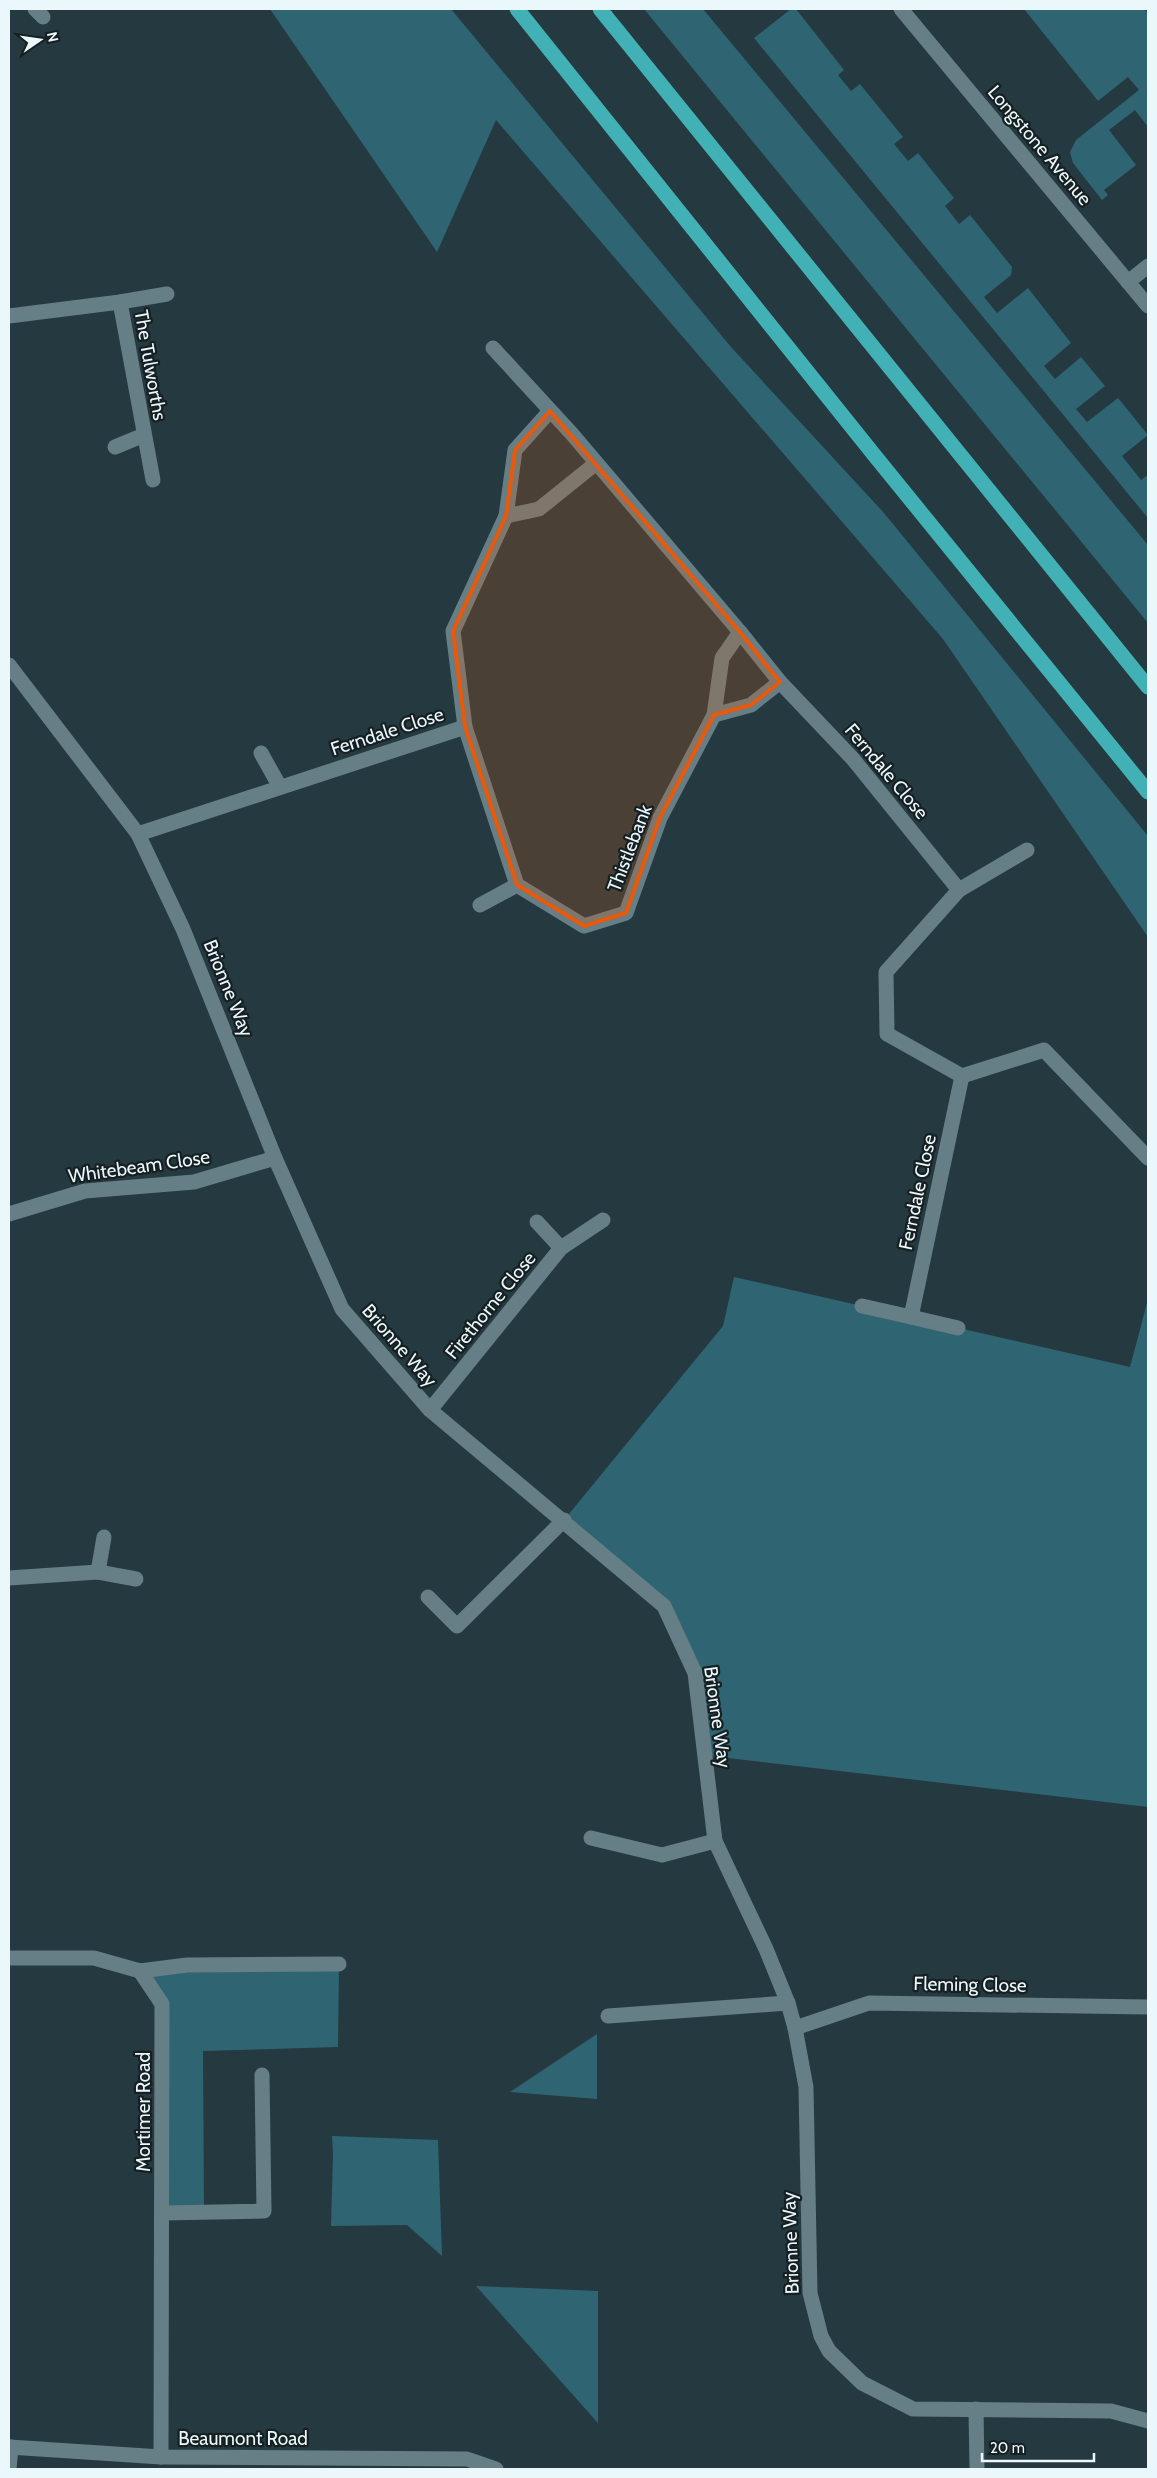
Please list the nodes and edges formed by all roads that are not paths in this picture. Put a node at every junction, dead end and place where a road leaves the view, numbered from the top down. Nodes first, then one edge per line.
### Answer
1 (517, 9) edge
2 (600, 9) edge
3 (901, 9) edge
4 (1148, 266) edge
5 (1128, 282) junction
6 (167, 294) dead end
7 (120, 302) junction
8 (1148, 306) edge
9 (9, 316) edge
10 (493, 348) dead end
11 (550, 411) junction
12 (144, 435) junction
13 (115, 447) dead end
14 (595, 464) junction
15 (153, 480) dead end
16 (506, 516) junction
17 (740, 632) junction
18 (9, 665) edge
19 (780, 682) junction
20 (1148, 687) edge
21 (714, 715) junction
22 (465, 727) junction
23 (261, 753) dead end
24 (280, 787) junction
25 (1148, 792) edge
26 (138, 834) junction
27 (1027, 850) dead end
28 (517, 885) junction
29 (960, 890) junction
30 (480, 906) dead end
31 (962, 1076) junction
32 (275, 1158) junction
33 (1148, 1158) edge
34 (9, 1214) edge
35 (603, 1220) dead end
36 (537, 1222) dead end
37 (561, 1248) junction
38 (862, 1306) dead end
39 (911, 1318) junction
40 (958, 1328) dead end
41 (430, 1410) junction
42 (564, 1520) junction
43 (104, 1537) dead end
44 (98, 1572) junction
45 (9, 1578) edge
46 (136, 1579) dead end
47 (428, 1597) dead end
48 (591, 1838) dead end
49 (715, 1841) junction
50 (9, 1958) edge
51 (339, 1964) dead end
52 (140, 1971) junction
53 (788, 2003) junction
54 (1148, 2007) edge
55 (608, 2016) dead end
56 (795, 2028) junction
57 (262, 2075) dead end
58 (163, 2214) junction
59 (976, 2409) junction
60 (1148, 2421) edge
61 (10, 2447) edge
62 (161, 2457) junction
63 (9, 2469) edge
64 (496, 2469) edge
65 (977, 2469) edge

1 - 25 highway
2 - 20 highway
3 - 5 street, Longstone Avenue
4 - 5 street
5 - 8 street, Longstone Avenue
6 - 7 street, The Tulworths
7 - 9 street, The Tulworths
7 - 12 street, The Tulworths
10 - 11 street, Ferndale Close
11 - 14 street, Ferndale Close
11 - 16 street, Ferndale Close
12 - 13 street, The Tulworths
12 - 15 street, The Tulworths
14 - 16 street
14 - 17 street, Ferndale Close
16 - 22 street, Ferndale Close
17 - 19 street, Ferndale Close
17 - 21 street
18 - 26 street, Brionne Way
19 - 21 street
19 - 29 street, Ferndale Close
21 - 28 street, Thistlebank
22 - 24 street, Ferndale Close
22 - 28 street
23 - 24 street
24 - 26 street, Ferndale Close
26 - 32 street, Brionne Way
27 - 29 street
28 - 30 street
29 - 31 street
31 - 33 street
31 - 39 street, Ferndale Close
32 - 34 street, Whitebeam Close
32 - 41 street, Brionne Way
35 - 37 street, Firethorne Close
36 - 37 street, Firethorne Close
37 - 41 street, Firethorne Close
38 - 39 street
39 - 40 street
41 - 42 street, Brionne Way
42 - 47 street
42 - 49 street, Brionne Way
43 - 44 street
44 - 45 street
44 - 46 street
48 - 49 street
49 - 53 street, Brionne Way
50 - 52 street
51 - 52 street
52 - 58 street, Mortimer Road
53 - 55 street
53 - 56 street, Brionne Way
54 - 56 street, Fleming Close
56 - 59 street, Brionne Way
57 - 58 street
58 - 62 street, Mortimer Road
59 - 60 street, Brionne Way
59 - 65 street
61 - 62 street, Beaumont Road
61 - 63 street, Beaumont Road
62 - 64 street, Beaumont Road

